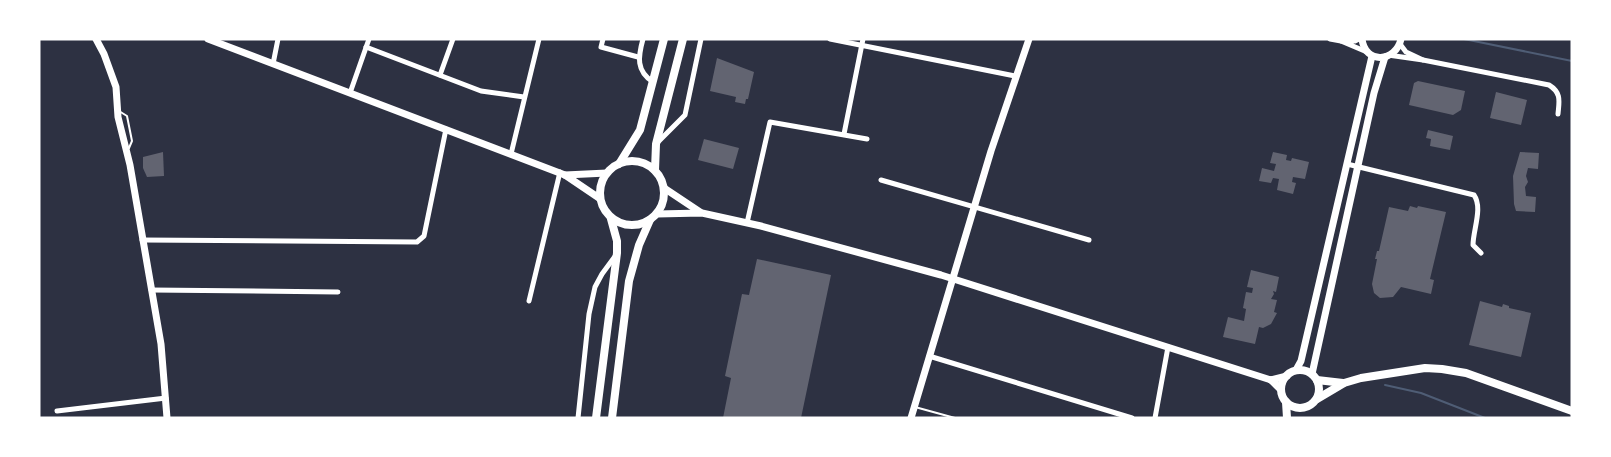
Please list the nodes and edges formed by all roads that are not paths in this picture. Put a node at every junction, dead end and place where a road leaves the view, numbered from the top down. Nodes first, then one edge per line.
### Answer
1 (96, 39) edge
2 (208, 39) edge
3 (278, 39) edge
4 (369, 39) edge
5 (453, 39) edge
6 (539, 39) edge
7 (603, 39) edge
8 (643, 39) edge
9 (664, 39) edge
10 (683, 39) edge
11 (701, 39) edge
12 (830, 39) edge
13 (1029, 39) edge
14 (1330, 39) edge
15 (1360, 39) edge
16 (1341, 41) junction
17 (1400, 41) edge
18 (862, 42) edge
19 (366, 47) junction
20 (1370, 54) junction
21 (1386, 56) junction
22 (638, 57) junction
23 (1424, 60) junction
24 (273, 64) junction
25 (440, 75) junction
26 (1015, 75) junction
27 (653, 82) junction
28 (351, 93) junction
29 (524, 97) junction
30 (1558, 114) dead end
31 (446, 129) junction
32 (844, 134) junction
33 (867, 139) dead end
34 (656, 144) junction
35 (511, 154) junction
36 (619, 164) junction
37 (1347, 164) junction
38 (1358, 166) junction
39 (655, 170) junction
40 (563, 173) junction
41 (607, 173) junction
42 (881, 180) dead end
43 (664, 188) junction
44 (599, 198) junction
45 (974, 207) junction
46 (702, 213) junction
47 (654, 217) junction
48 (611, 219) junction
49 (747, 223) junction
50 (142, 240) junction
51 (1089, 240) dead end
52 (1481, 253) dead end
53 (617, 254) junction
54 (954, 278) junction
55 (151, 290) junction
56 (338, 292) dead end
57 (529, 301) dead end
58 (1168, 347) junction
59 (929, 356) junction
60 (1296, 370) junction
61 (1287, 376) junction
62 (1314, 377) junction
63 (1271, 380) junction
64 (1344, 383) junction
65 (1281, 390) junction
66 (166, 398) junction
67 (1317, 399) junction
68 (1286, 402) junction
69 (915, 407) junction
70 (1298, 408) junction
71 (57, 411) dead end
72 (1572, 411) edge
73 (167, 418) edge
74 (578, 418) edge
75 (596, 418) edge
76 (612, 418) edge
77 (911, 418) edge
78 (955, 418) edge
79 (1132, 418) edge
80 (1155, 418) edge
81 (1287, 418) edge
82 (1299, 418) edge

1 - 50 street
2 - 24 street
3 - 24 street
4 - 19 street
5 - 25 street
6 - 29 street
7 - 22 street
8 - 22 street
9 - 27 main road
10 - 34 main road
11 - 34 street
12 - 18 street
13 - 26 street
14 - 16 street
15 - 16 street
15 - 20 street
16 - 20 street
17 - 21 street
17 - 23 street
18 - 26 street
18 - 32 street
19 - 25 street
19 - 28 street
20 - 21 street
20 - 37 street
21 - 23 street
21 - 38 street
22 - 27 street
23 - 30 street
24 - 28 street
25 - 29 street
26 - 45 street
27 - 36 main road
28 - 31 street
29 - 35 street
31 - 35 street
31 - 50 street
32 - 33 street
32 - 49 street
34 - 39 main road
35 - 40 street
36 - 39 main road
36 - 41 main road
37 - 38 street
37 - 60 street
38 - 52 street
38 - 62 street
39 - 43 main road
40 - 41 street
40 - 44 street
40 - 57 street
41 - 44 main road
42 - 45 street
43 - 46 street
43 - 47 main road
44 - 48 main road
45 - 51 street
45 - 54 street
46 - 47 street
46 - 49 street
47 - 48 main road
47 - 76 main road
48 - 53 main road
49 - 54 street
50 - 55 street
53 - 74 street
53 - 75 main road
54 - 58 street
54 - 59 street
55 - 56 street
55 - 66 street
58 - 63 street
58 - 80 street
59 - 69 street
59 - 79 street
60 - 61 main road
60 - 62 main road
61 - 63 street
61 - 65 main road
62 - 64 main road
62 - 67 main road
63 - 65 street
64 - 67 main road
64 - 72 main road
65 - 68 main road
66 - 71 street
66 - 73 street
67 - 70 main road
68 - 70 main road
68 - 81 main road
69 - 77 street
69 - 78 lane
70 - 82 main road

